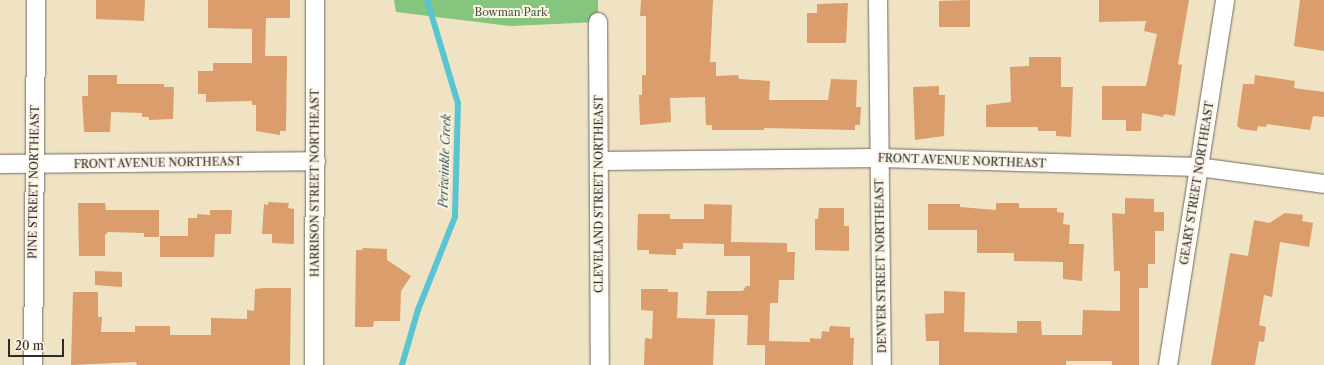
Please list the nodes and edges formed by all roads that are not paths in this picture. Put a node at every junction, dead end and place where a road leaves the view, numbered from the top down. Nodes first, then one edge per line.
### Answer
1 (36, 0) edge
2 (315, 0) edge
3 (878, 0) edge
4 (1225, 0) edge
5 (598, 22) dead end
6 (880, 158) junction
7 (316, 161) junction
8 (599, 161) junction
9 (0, 164) edge
10 (34, 164) junction
11 (1199, 167) junction
12 (1324, 184) edge
13 (33, 365) edge
14 (314, 365) edge
15 (600, 365) edge
16 (882, 365) edge
17 (1168, 365) edge

1 - 10 street, PINE STREET NORTHEAST
2 - 7 street, HARRISON STREET NORTHEAST
3 - 6 street, DENVER STREET NORTHEAST
4 - 11 street, GEARY STREET NORTHEAST
5 - 8 street, CLEVELAND STREET NORTHEAST
6 - 8 street, FRONT AVENUE NORTHEAST
6 - 11 street, FRONT AVENUE NORTHEAST
6 - 16 street, DENVER STREET NORTHEAST
7 - 10 street, FRONT AVENUE NORTHEAST
7 - 14 street, HARRISON STREET NORTHEAST
8 - 15 street, CLEVELAND STREET NORTHEAST
9 - 10 street, FRONT AVENUE NORTHEAST
10 - 13 street, PINE STREET NORTHEAST
11 - 12 street, FRONT AVENUE NORTHEAST
11 - 17 street, GEARY STREET NORTHEAST

